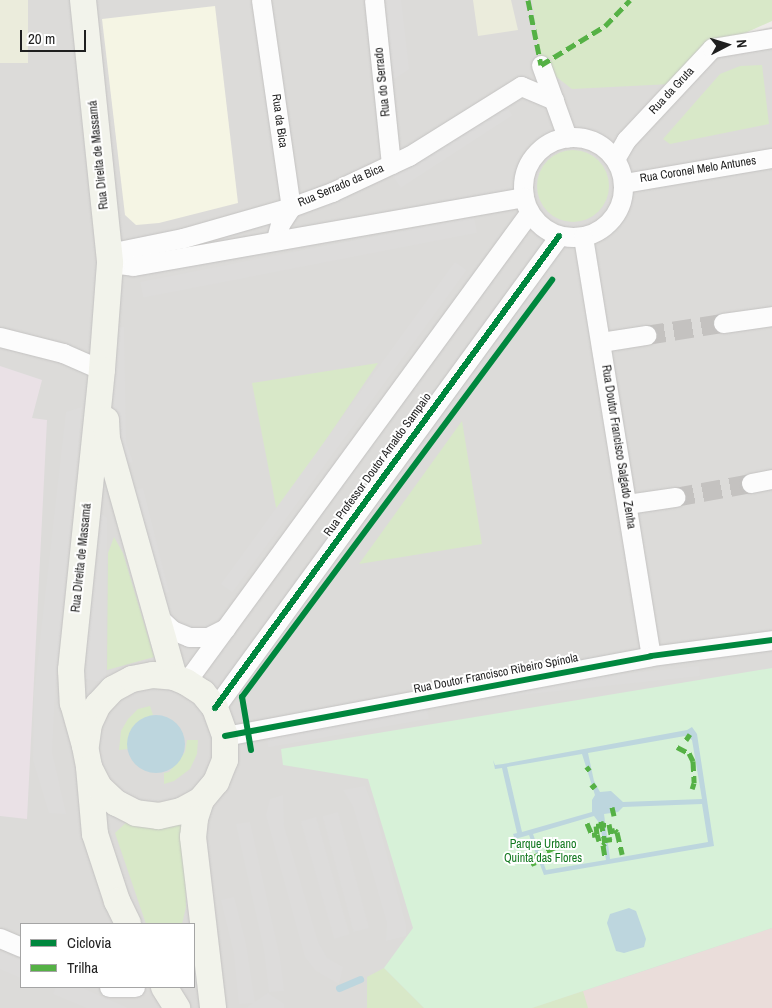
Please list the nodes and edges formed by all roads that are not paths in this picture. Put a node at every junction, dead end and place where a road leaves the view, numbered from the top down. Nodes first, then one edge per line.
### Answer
1 (83, 0) edge
2 (262, 0) edge
3 (374, 0) edge
4 (772, 38) edge
5 (541, 65) dead end
6 (554, 100) junction
7 (567, 137) junction
8 (772, 158) edge
9 (615, 159) junction
10 (391, 164) junction
11 (624, 183) junction
12 (526, 205) junction
13 (292, 207) junction
14 (559, 236) junction
15 (583, 237) junction
16 (276, 239) junction
17 (110, 258) junction
18 (772, 316) edge
19 (723, 323) tunnel mouth
20 (646, 335) tunnel mouth
21 (0, 337) edge
22 (601, 342) junction
23 (102, 370) junction
24 (772, 479) edge
25 (751, 483) tunnel mouth
26 (675, 497) tunnel mouth
27 (627, 504) junction
28 (157, 616) junction
29 (227, 627) junction
30 (772, 640) edge
31 (652, 656) junction
32 (180, 680) junction
33 (215, 708) junction
34 (226, 736) junction
35 (87, 756) junction
36 (201, 800) junction
37 (127, 923) edge
38 (0, 938) edge
39 (20, 948) edge
40 (200, 952) edge
41 (165, 988) edge
42 (177, 1008) edge
43 (213, 1008) edge

1 - 17 main road, Rua Direita de Massamá
2 - 13 street, Rua da Bica
3 - 10 street, Rua do Serrado
4 - 9 street, Rua da Gruta
5 - 6 street
6 - 7 street
6 - 10 street, Rua Serrado da Bica
7 - 9 street
7 - 12 street
8 - 11 street, Rua Coronel Melo Antunes
9 - 11 street
10 - 13 street, Rua Serrado da Bica
11 - 15 street
12 - 14 street
12 - 16 street
12 - 29 street
13 - 16 street
13 - 17 street, Rua Serrado da Bica
14 - 15 street
14 - 33 street, Rua Professor Doutor Arnaldo Sampaio
15 - 22 street, Rua Doutor Francisco Salgado Zenha
16 - 17 street
17 - 23 main road, Rua Direita de Massamá
18 - 19 street
20 - 22 street
21 - 23 street
22 - 27 street, Rua Doutor Francisco Salgado Zenha
23 - 28 main road, Rua Direita de Massamá
23 - 35 main road, Rua Direita de Massamá
24 - 25 street
26 - 27 street
27 - 31 street, Rua Doutor Francisco Salgado Zenha
28 - 29 street
28 - 32 main road, Rua Direita de Massamá
29 - 32 street
30 - 31 street, Rua Doutor Francisco Ribeiro Spínola
31 - 34 street, Rua Doutor Francisco Ribeiro Spínola
32 - 33 main road, Rua Direita de Massamá
32 - 35 main road, Rua Direita de Massamá
33 - 34 main road, Rua Direita de Massamá
34 - 36 main road, Rua Direita de Massamá
35 - 36 main road, Rua Direita de Massamá
35 - 37 main road, Rua Direita de Massamá
36 - 40 main road, Rua Direita de Massamá
38 - 39 street
40 - 43 main road, Rua Direita de Massamá
41 - 42 main road

